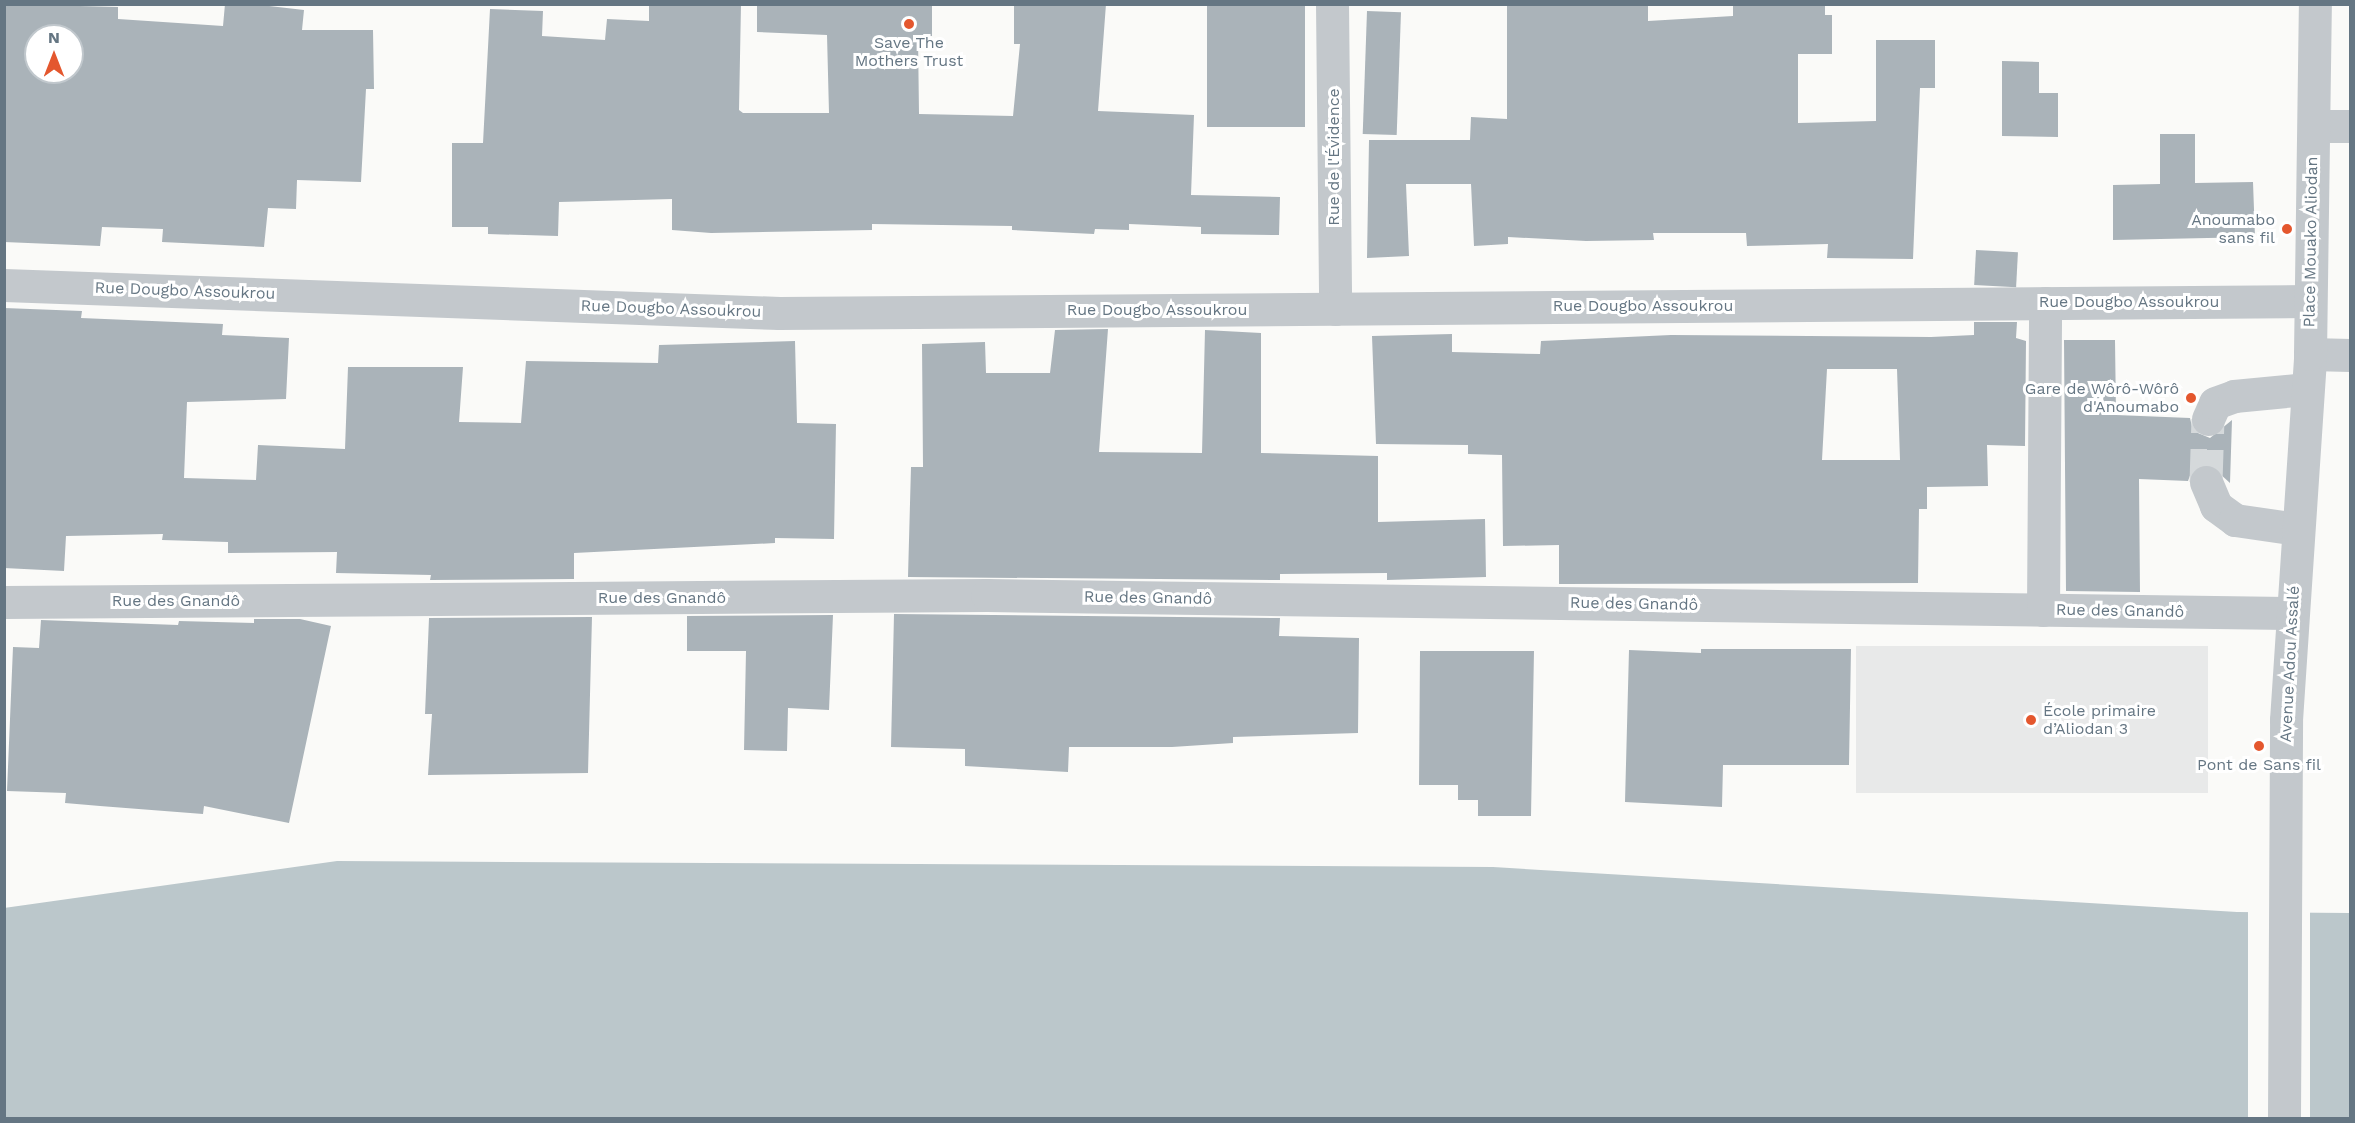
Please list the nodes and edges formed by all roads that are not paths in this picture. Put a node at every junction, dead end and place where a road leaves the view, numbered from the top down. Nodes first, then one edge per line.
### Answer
1 (1332, 4) edge
2 (2315, 4) edge
3 (2314, 126) junction
4 (2350, 126) edge
5 (4, 285) edge
6 (2309, 301) junction
7 (2045, 303) junction
8 (1335, 309) junction
9 (2310, 354) junction
10 (2350, 355) edge
11 (2307, 389) junction
12 (2208, 419) tunnel mouth
13 (2206, 482) tunnel mouth
14 (2297, 529) junction
15 (4, 602) edge
16 (2043, 610) junction
17 (2292, 613) junction
18 (2284, 1119) edge

1 - 8 street, Rue de l'Évidence
2 - 3 street, Place Mouako Aliodan
3 - 4 street
3 - 6 street, Place Mouako Aliodan
5 - 8 street, Rue Dougbo Assoukrou
6 - 7 street, Rue Dougbo Assoukrou
6 - 9 street, Place Mouako Aliodan
7 - 8 street, Rue Dougbo Assoukrou
7 - 16 street
9 - 10 street
9 - 11 street, Avenue Adou Assalé
11 - 12 street
11 - 14 street, Avenue Adou Assalé
13 - 14 street
14 - 17 street, Avenue Adou Assalé
15 - 16 street, Rue des Gnandô
16 - 17 street, Rue des Gnandô
17 - 18 street, Avenue Adou Assalé

